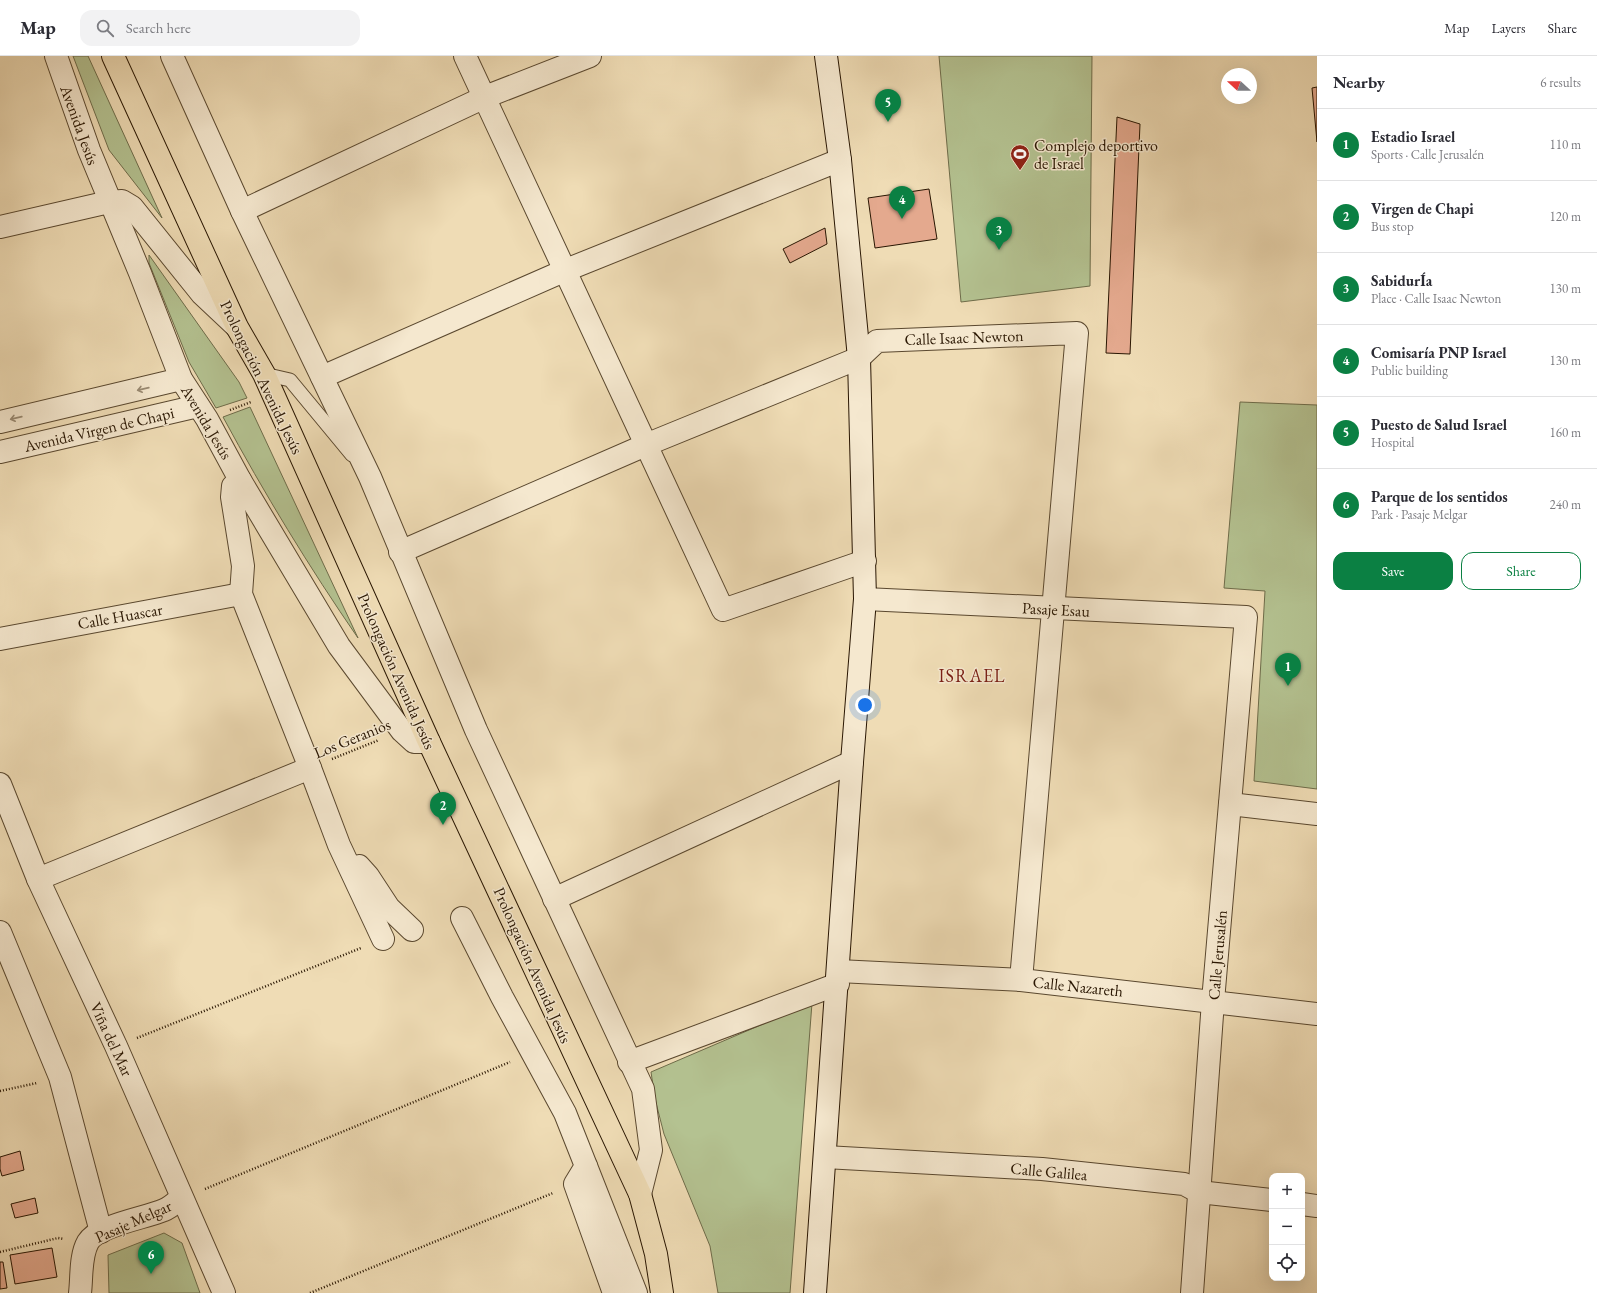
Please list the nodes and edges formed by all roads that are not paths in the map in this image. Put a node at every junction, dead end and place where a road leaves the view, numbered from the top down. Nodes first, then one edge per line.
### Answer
1 (56, 56) edge
2 (113, 56) edge
3 (172, 56) edge
4 (465, 56) edge
5 (590, 56) edge
6 (826, 56) edge
7 (485, 97) junction
8 (840, 160) junction
9 (110, 202) junction
10 (242, 211) junction
11 (0, 227) edge
12 (566, 270) junction
13 (237, 327) junction
14 (858, 358) junction
15 (264, 374) junction
16 (322, 377) junction
17 (181, 379) junction
18 (198, 406) junction
19 (0, 422) edge
20 (648, 444) junction
21 (0, 452) edge
22 (370, 477) junction
23 (240, 480) junction
24 (400, 552) junction
25 (865, 561) junction
26 (240, 594) junction
27 (866, 599) junction
28 (1054, 609) junction
29 (1246, 617) joint
30 (0, 639) edge
31 (429, 742) junction
32 (852, 762) junction
33 (310, 768) junction
34 (0, 784) edge
35 (1230, 804) junction
36 (1317, 814) edge
37 (338, 845) junction
38 (38, 879) junction
39 (554, 899) junction
40 (462, 918) dead end
41 (412, 930) dead end
42 (0, 932) edge
43 (383, 939) road end
44 (838, 978) junction
45 (1021, 980) junction
46 (1213, 1001) junction
47 (1317, 1014) edge
48 (630, 1062) junction
49 (824, 1157) junction
50 (581, 1175) junction
51 (1199, 1192) junction
52 (640, 1194) junction
53 (182, 1198) junction
54 (1269, 1200) edge
55 (1305, 1204) edge
56 (1317, 1206) edge
57 (100, 1232) junction
58 (80, 1293) edge
59 (224, 1293) edge
60 (614, 1293) edge
61 (636, 1293) edge
62 (662, 1293) edge
63 (815, 1293) edge
64 (1192, 1293) edge

1 - 9 street, Avenida Jesús
2 - 13 main road, Prolongación Avenida Jesús
3 - 10 street
4 - 7 street
5 - 7 street
6 - 8 street
7 - 10 street
7 - 12 street
8 - 12 street
8 - 14 street
9 - 11 street
9 - 13 street
9 - 17 street, Avenida Jesús
10 - 16 street
12 - 16 street
12 - 20 street
13 - 15 main road, Prolongación Avenida Jesús
14 - 20 street, Calle Isaac Newton
14 - 25 street
14 - 28 street, Calle Isaac Newton
15 - 22 lane
15 - 31 main road, Prolongación Avenida Jesús
16 - 22 street
17 - 18 street, Avenida Jesús
17 -> 19 street, Avenida Virgen de Chapi
18 - 21 street, Avenida Virgen de Chapi
18 - 23 street, Avenida Jesús
20 - 24 street, Calle Isaac Newton
20 - 25 street
22 - 24 street
23 - 26 street
23 - 31 street, Avenida Jesús
24 - 39 street
25 - 27 street
26 - 30 street, Calle Huascar
26 - 33 street
27 - 28 street, Pasaje Esau
27 - 32 street
28 - 29 street, Pasaje Esau
28 - 45 street
29 - 35 street, Calle Jerusalén
31 - 52 main road, Prolongación Avenida Jesús
32 - 39 street
32 - 44 street
33 - 37 street
33 - 38 street
34 - 38 street, Viña del Mar
35 - 36 street
35 - 46 street, Calle Jerusalén
37 - 41 street
37 - 43 street
38 - 53 street, Viña del Mar
39 - 48 street
40 - 50 street
42 - 57 street
44 - 45 street, Calle Nazareth
44 - 48 street
44 - 49 street
45 - 46 street, Calle Nazareth
46 - 47 street, Calle Nazareth
46 - 51 street, Calle Jerusalén
48 - 52 street
49 - 51 street, Calle Galilea
49 - 63 street
50 - 60 street
50 - 61 street
51 - 54 street, Calle Galilea
51 - 64 street, Calle Jerusalén
52 - 62 main road, Prolongación Avenida Jesús
53 - 57 street, Pasaje Melgar
53 - 59 street, Viña del Mar
55 - 56 street
57 - 58 street, Pasaje Melgar

